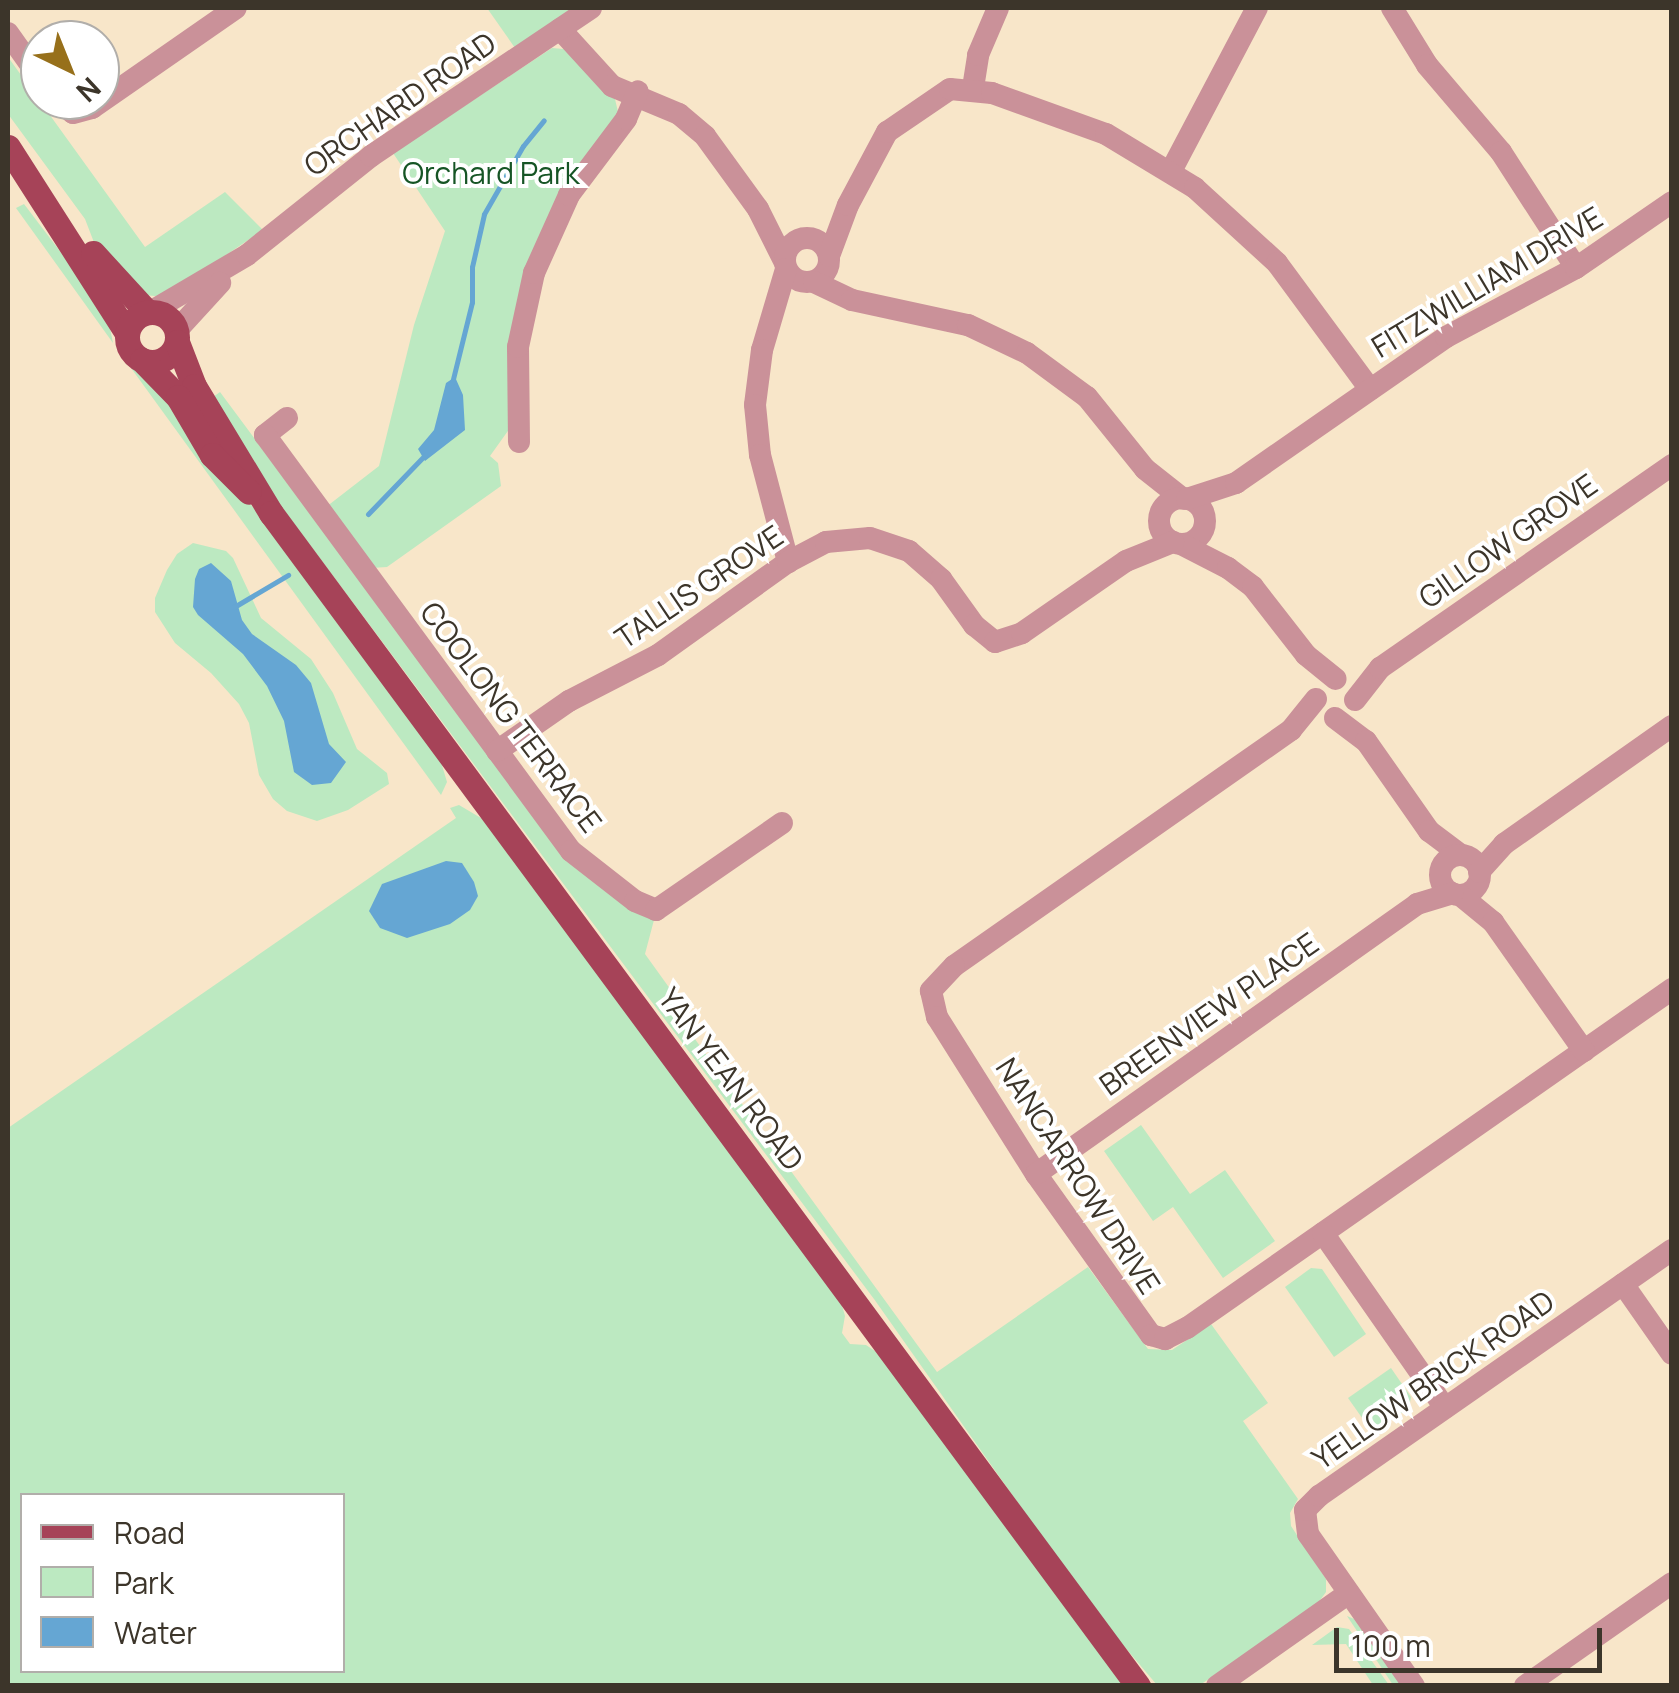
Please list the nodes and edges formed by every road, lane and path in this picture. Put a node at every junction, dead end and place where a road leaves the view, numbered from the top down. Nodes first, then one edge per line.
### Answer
1 (236, 8) edge
2 (998, 8) edge
3 (1257, 8) edge
4 (1392, 8) edge
5 (575, 19) edge
6 (973, 88) junction
7 (120, 89) edge
8 (641, 96) junction
9 (8, 147) edge
10 (1171, 172) junction
11 (44, 197) junction
12 (1672, 202) edge
13 (848, 206) junction
14 (758, 209) junction
15 (804, 238) junction
16 (247, 255) junction
17 (786, 266) junction
18 (1576, 268) junction
19 (820, 271) junction
20 (149, 311) junction
21 (771, 329) junction
22 (127, 333) junction
23 (177, 336) junction
24 (142, 360) junction
25 (1370, 389) junction
26 (287, 418) dead end
27 (516, 447) dead end
28 (1672, 466) edge
29 (1145, 468) junction
30 (1236, 483) junction
31 (1185, 499) junction
32 (271, 513) junction
33 (1160, 520) junction
34 (1204, 524) junction
35 (1177, 543) junction
36 (797, 557) junction
37 (1126, 561) junction
38 (1228, 568) junction
39 (1380, 668) junction
40 (1329, 698) junction
41 (1355, 702) junction
42 (1672, 726) edge
43 (1366, 741) junction
44 (497, 751) junction
45 (782, 823) dead end
46 (1460, 875) junction
47 (1672, 989) edge
48 (1584, 1051) junction
49 (1036, 1174) junction
50 (1323, 1233) junction
51 (1672, 1250) edge
52 (1623, 1284) junction
53 (1672, 1354) edge
54 (1445, 1408) junction
55 (1672, 1583) edge
56 (1349, 1594) junction
57 (1138, 1686) edge
58 (1217, 1686) edge
59 (1414, 1686) edge
60 (1525, 1686) edge

1 - 7 street
2 - 6 street
3 - 10 street
4 - 18 street
5 - 8 street
5 - 16 street, ORCHARD ROAD
6 - 10 street
6 - 13 street
8 - 14 street
8 - 27 street
9 - 11 main road
10 - 25 street
11 - 20 main road
11 - 22 main road
12 - 18 street, FITZWILLIAM DRIVE
13 - 15 street
13 - 19 street
14 - 15 street
14 - 17 street
15 - 17 street
15 - 19 street
16 - 20 street, ORCHARD ROAD
16 - 23 street, ORCHARD ROAD
17 - 19 street
17 - 21 street
18 - 25 street, FITZWILLIAM DRIVE
19 - 21 street
19 - 29 street
20 - 22 main road
20 - 23 main road
21 - 36 street
22 - 24 main road
23 - 24 main road
23 - 32 main road, YAN YEAN ROAD
24 - 32 main road, YAN YEAN ROAD
25 - 30 street, FITZWILLIAM DRIVE
26 - 44 street, COOLONG TERRACE
28 - 39 street, GILLOW GROVE
29 - 31 street
29 - 33 street
30 - 31 street, FITZWILLIAM DRIVE
30 - 34 street, FITZWILLIAM DRIVE
31 - 33 street
31 - 34 street
32 - 57 main road, YAN YEAN ROAD
33 - 35 street
33 - 37 street, TALLIS GROVE
34 - 35 street
34 - 38 street
35 - 37 street, TALLIS GROVE
35 - 38 street
36 - 37 street, TALLIS GROVE
36 - 44 street, TALLIS GROVE
38 - 40 street
39 - 40 street, GILLOW GROVE
39 - 41 street, GILLOW GROVE
40 - 41 street
40 - 43 street
40 - 49 street, NANCARROW DRIVE
41 - 43 street
42 - 46 street, BREENVIEW PLACE
43 - 46 street
44 - 45 street, COOLONG TERRACE
46 - 48 street
46 - 49 street, BREENVIEW PLACE
47 - 48 street, NANCARROW DRIVE
48 - 50 street, NANCARROW DRIVE
49 - 50 street, NANCARROW DRIVE
50 - 54 street
51 - 52 street, YELLOW BRICK ROAD
52 - 53 street
52 - 54 street, YELLOW BRICK ROAD
54 - 56 street, YELLOW BRICK ROAD
55 - 60 street
56 - 58 street
56 - 59 street, YELLOW BRICK ROAD

